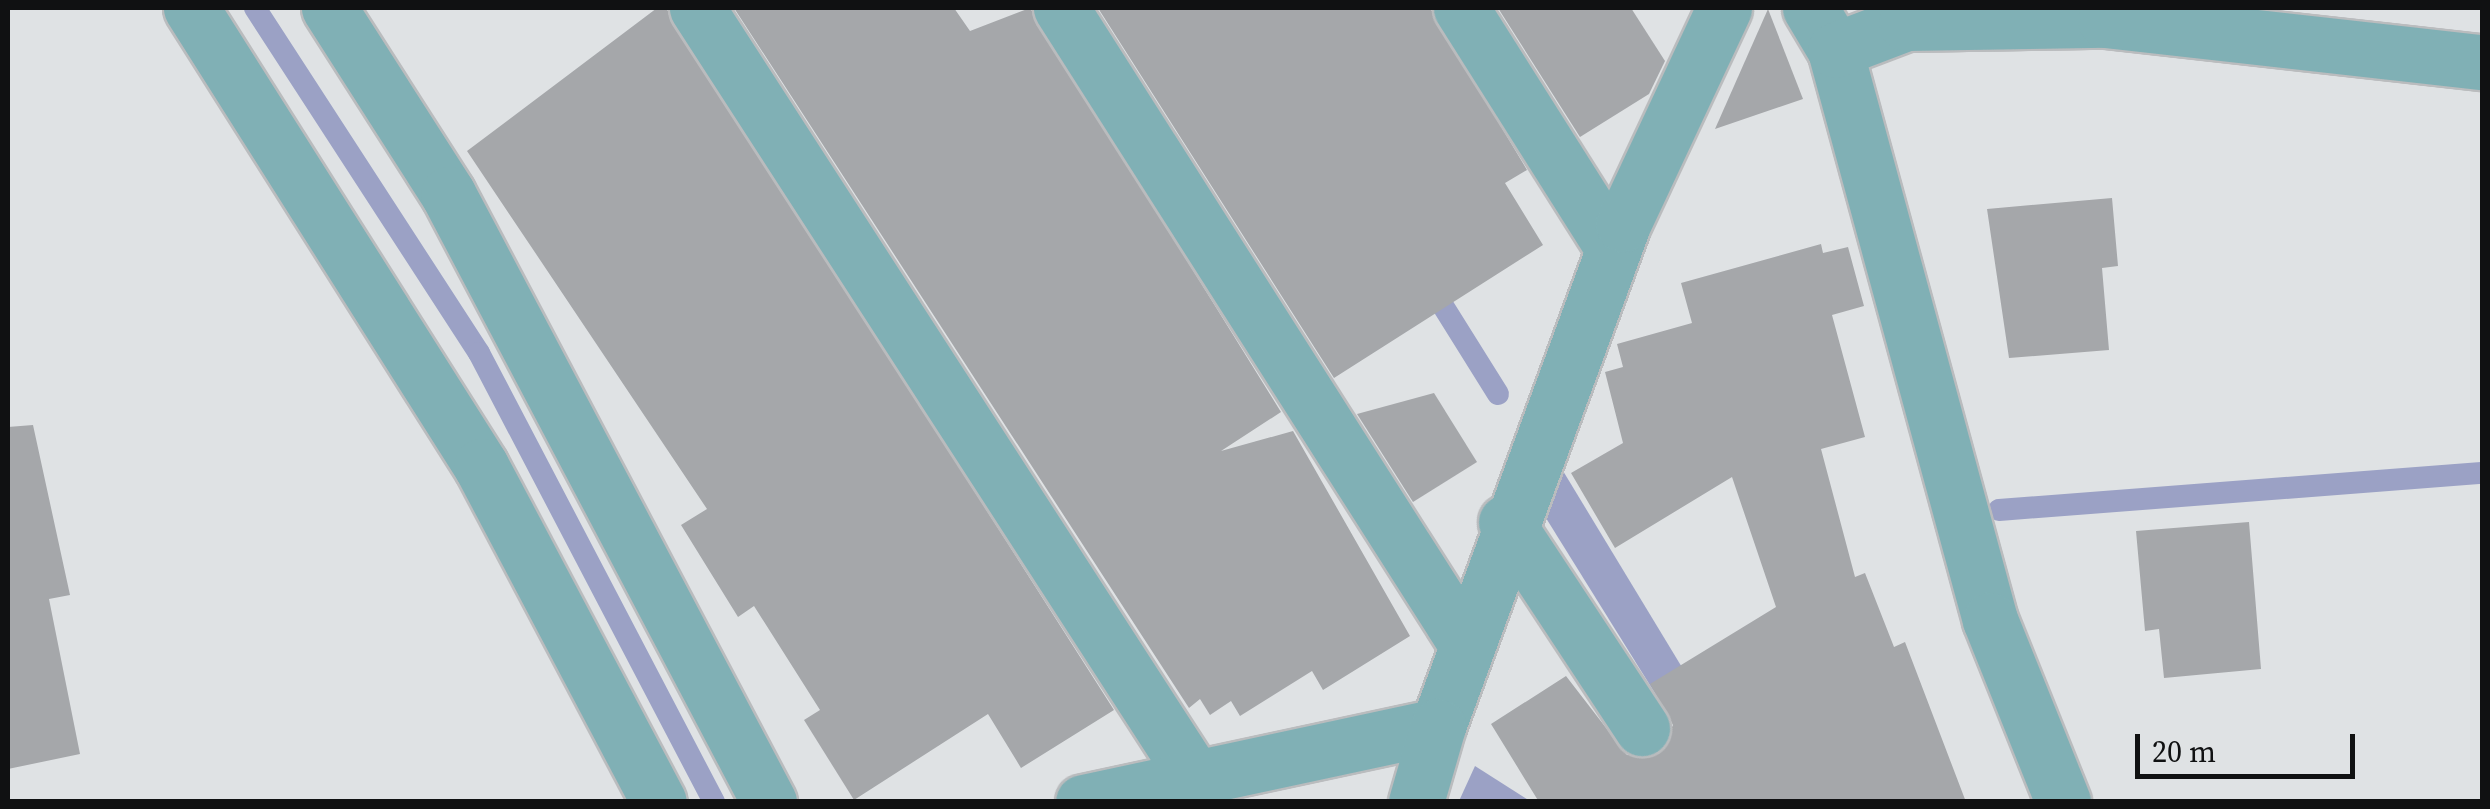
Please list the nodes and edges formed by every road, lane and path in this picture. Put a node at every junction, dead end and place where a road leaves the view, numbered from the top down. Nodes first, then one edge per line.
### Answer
1 (191, 8) edge
2 (329, 8) edge
3 (697, 8) edge
4 (1061, 8) edge
5 (1461, 8) edge
6 (1724, 8) edge
7 (1823, 29) edge
8 (2482, 62) edge
9 (1613, 248) junction
10 (1506, 522) junction
11 (1464, 639) junction
12 (1438, 726) junction
13 (1642, 728) dead end
14 (1195, 778) junction
15 (660, 802) edge
16 (770, 802) edge
17 (1083, 802) edge
18 (1416, 802) edge
19 (2062, 802) edge

1 - 15 street
2 - 16 street
3 - 14 street
4 - 11 street
5 - 9 street
6 - 9 street
7 - 8 street
7 - 19 street
9 - 10 street
10 - 11 street
10 - 13 street
11 - 12 street
12 - 14 street
12 - 18 street
14 - 17 street

